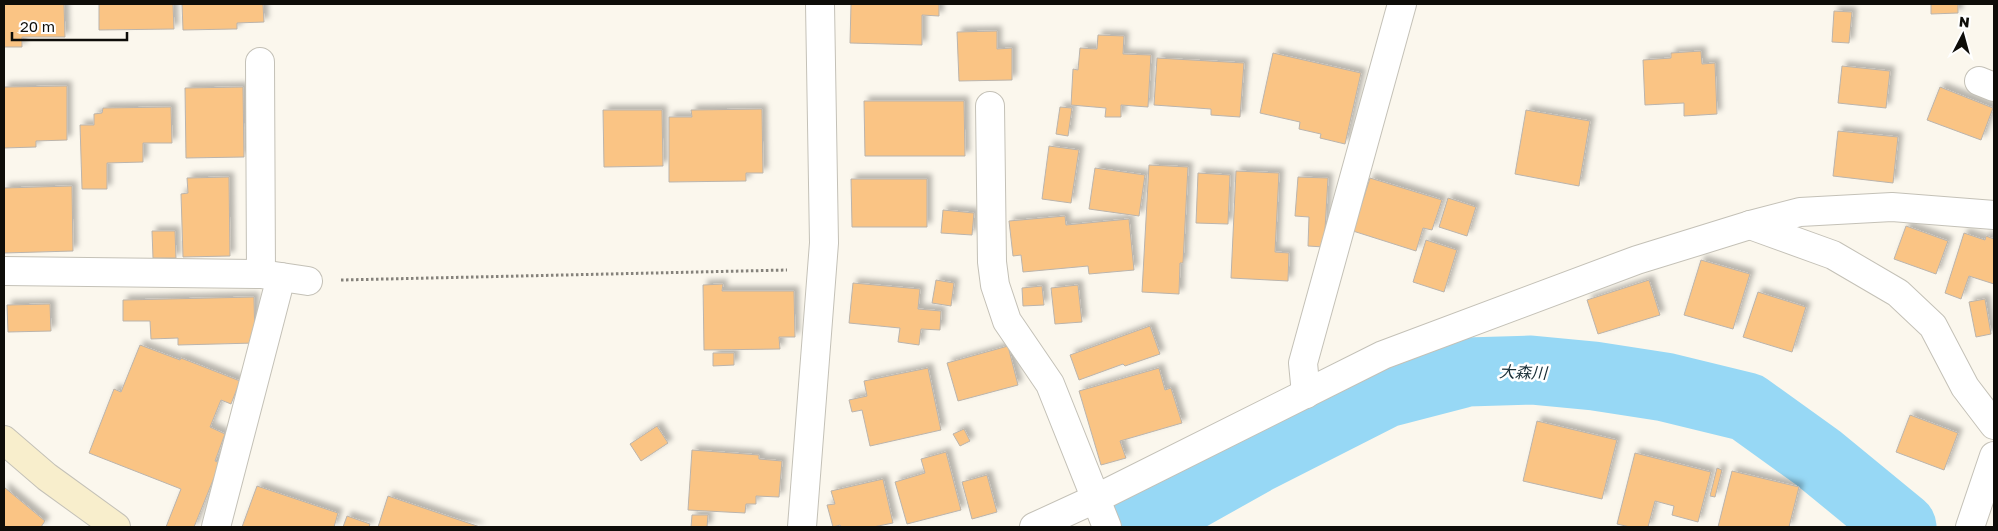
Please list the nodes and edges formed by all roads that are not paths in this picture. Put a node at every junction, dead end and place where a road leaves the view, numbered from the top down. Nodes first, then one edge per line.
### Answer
1 (820, 4) edge
2 (1402, 4) edge
3 (260, 62) dead end
4 (990, 106) dead end
5 (1994, 215) edge
6 (1750, 225) junction
7 (4, 271) edge
8 (271, 275) junction
9 (308, 281) road end
10 (1306, 394) junction
11 (1994, 425) edge
12 (4, 440) edge
13 (1994, 456) edge
14 (1095, 499) junction
15 (116, 527) edge
16 (216, 527) edge
17 (802, 527) edge
18 (1034, 527) edge
19 (1106, 527) edge
20 (1970, 527) edge

1 - 17 street
2 - 10 street
3 - 8 street
4 - 14 street
5 - 6 street
6 - 10 street
6 - 11 street
7 - 8 street
8 - 9 street
8 - 16 street
10 - 14 street
12 - 15 street
13 - 20 street
14 - 18 street
14 - 19 street

